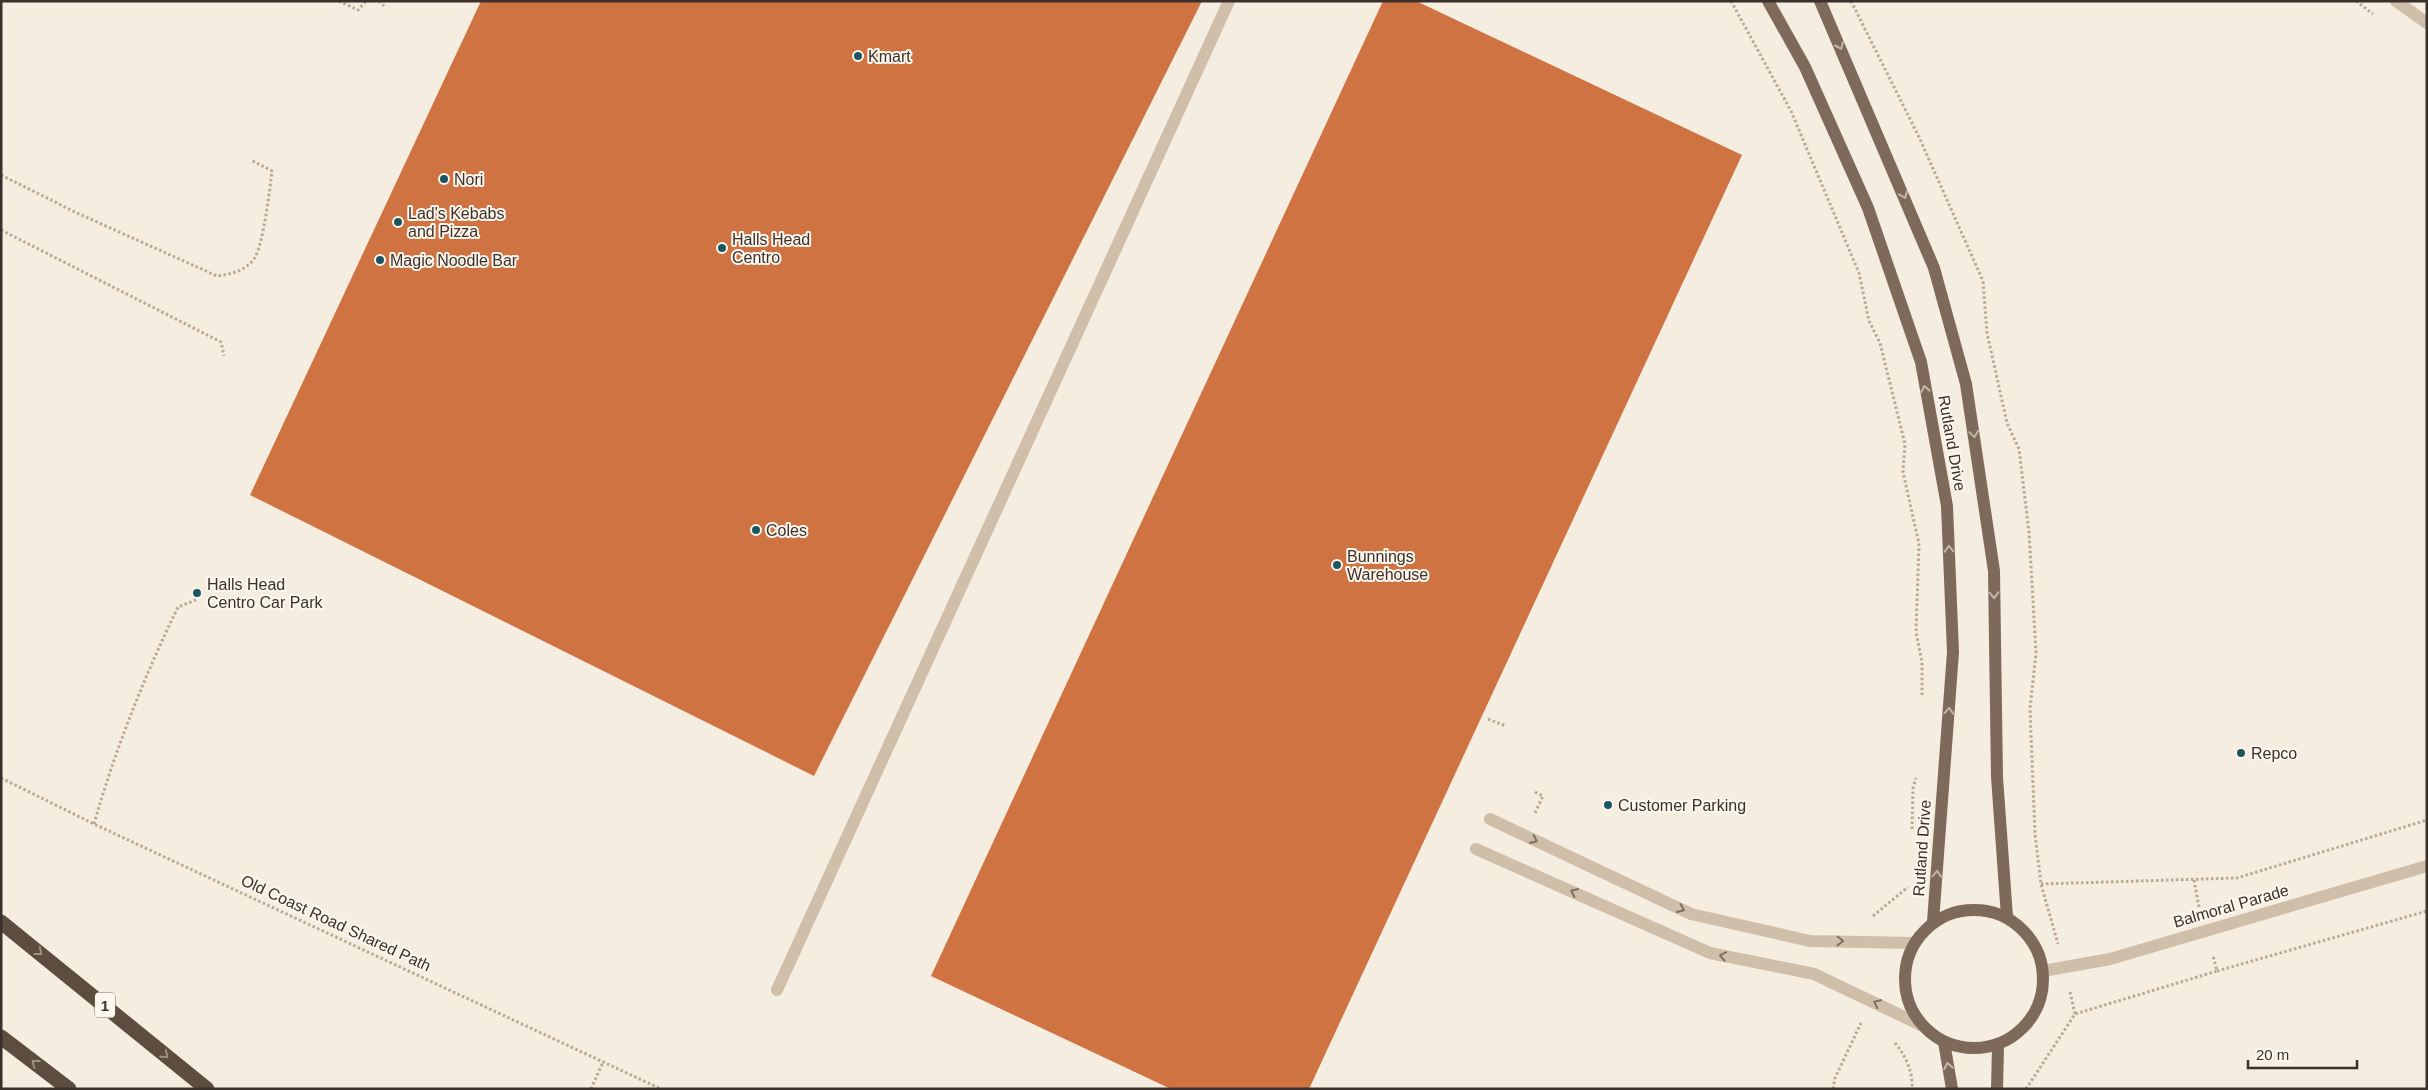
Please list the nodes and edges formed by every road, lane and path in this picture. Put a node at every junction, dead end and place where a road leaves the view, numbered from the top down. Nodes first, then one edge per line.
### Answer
1 (339, 1) edge
2 (366, 1) edge
3 (379, 1) edge
4 (1230, 1) edge
5 (1732, 1) edge
6 (1768, 1) edge
7 (1820, 1) edge
8 (2396, 1) edge
9 (384, 6) dead end
10 (2427, 23) edge
11 (251, 160) dead end
12 (1, 175) edge
13 (1, 230) edge
14 (224, 356) dead end
15 (198, 599) dead end
16 (1922, 702) dead end
17 (1488, 719) dead end
18 (1506, 726) dead end
19 (1918, 770) dead end
20 (1, 778) edge
21 (1535, 792) dead end
22 (1490, 819) dead end
23 (1536, 819) dead end
24 (2427, 820) edge
25 (94, 824) junction
26 (1912, 833) dead end
27 (1476, 849) dead end
28 (2427, 866) edge
29 (1910, 883) dead end
30 (2041, 884) dead end
31 (2427, 911) edge
32 (2007, 917) junction
33 (1864, 918) dead end
34 (1, 922) edge
35 (1933, 922) junction
36 (1914, 943) junction
37 (2043, 971) junction
38 (2217, 971) dead end
39 (777, 990) dead end
40 (2075, 1014) dead end
41 (1862, 1020) dead end
42 (1869, 1024) dead end
43 (1921, 1025) junction
44 (1, 1037) edge
45 (1891, 1038) dead end
46 (1944, 1042) junction
47 (1998, 1046) junction
48 (604, 1062) junction
49 (68, 1089) edge
50 (207, 1089) edge
51 (591, 1089) edge
52 (661, 1089) edge
53 (1912, 1089) edge
54 (1952, 1089) edge
55 (1997, 1089) edge
56 (2026, 1089) edge

1 - 2 path
3 - 9 path
4 - 39 street
5 - 16 path
35 -> 6 main road, Rutland Drive
7 -> 32 main road, Rutland Drive
8 - 10 street
11 - 12 path
13 - 14 path
15 - 25 path
17 - 18 path
19 - 26 path
20 - 25 path, Old Coast Road Shared Path
21 - 23 path
22 -> 36 street
24 - 30 path
25 - 48 path, Old Coast Road Shared Path
43 -> 27 street
28 - 37 street, Balmoral Parade
29 - 33 path
31 - 38 path
32 - 35 main road
32 - 37 main road
34 -> 50 highway, 1
35 - 36 main road
36 - 43 main road
37 - 47 main road
40 - 56 path
41 - 42 path
43 - 46 main road
49 -> 44 highway
45 - 53 path
46 - 47 main road
54 -> 46 main road
47 - 55 main road
48 - 51 path
48 - 52 path, Old Coast Road Shared Path

